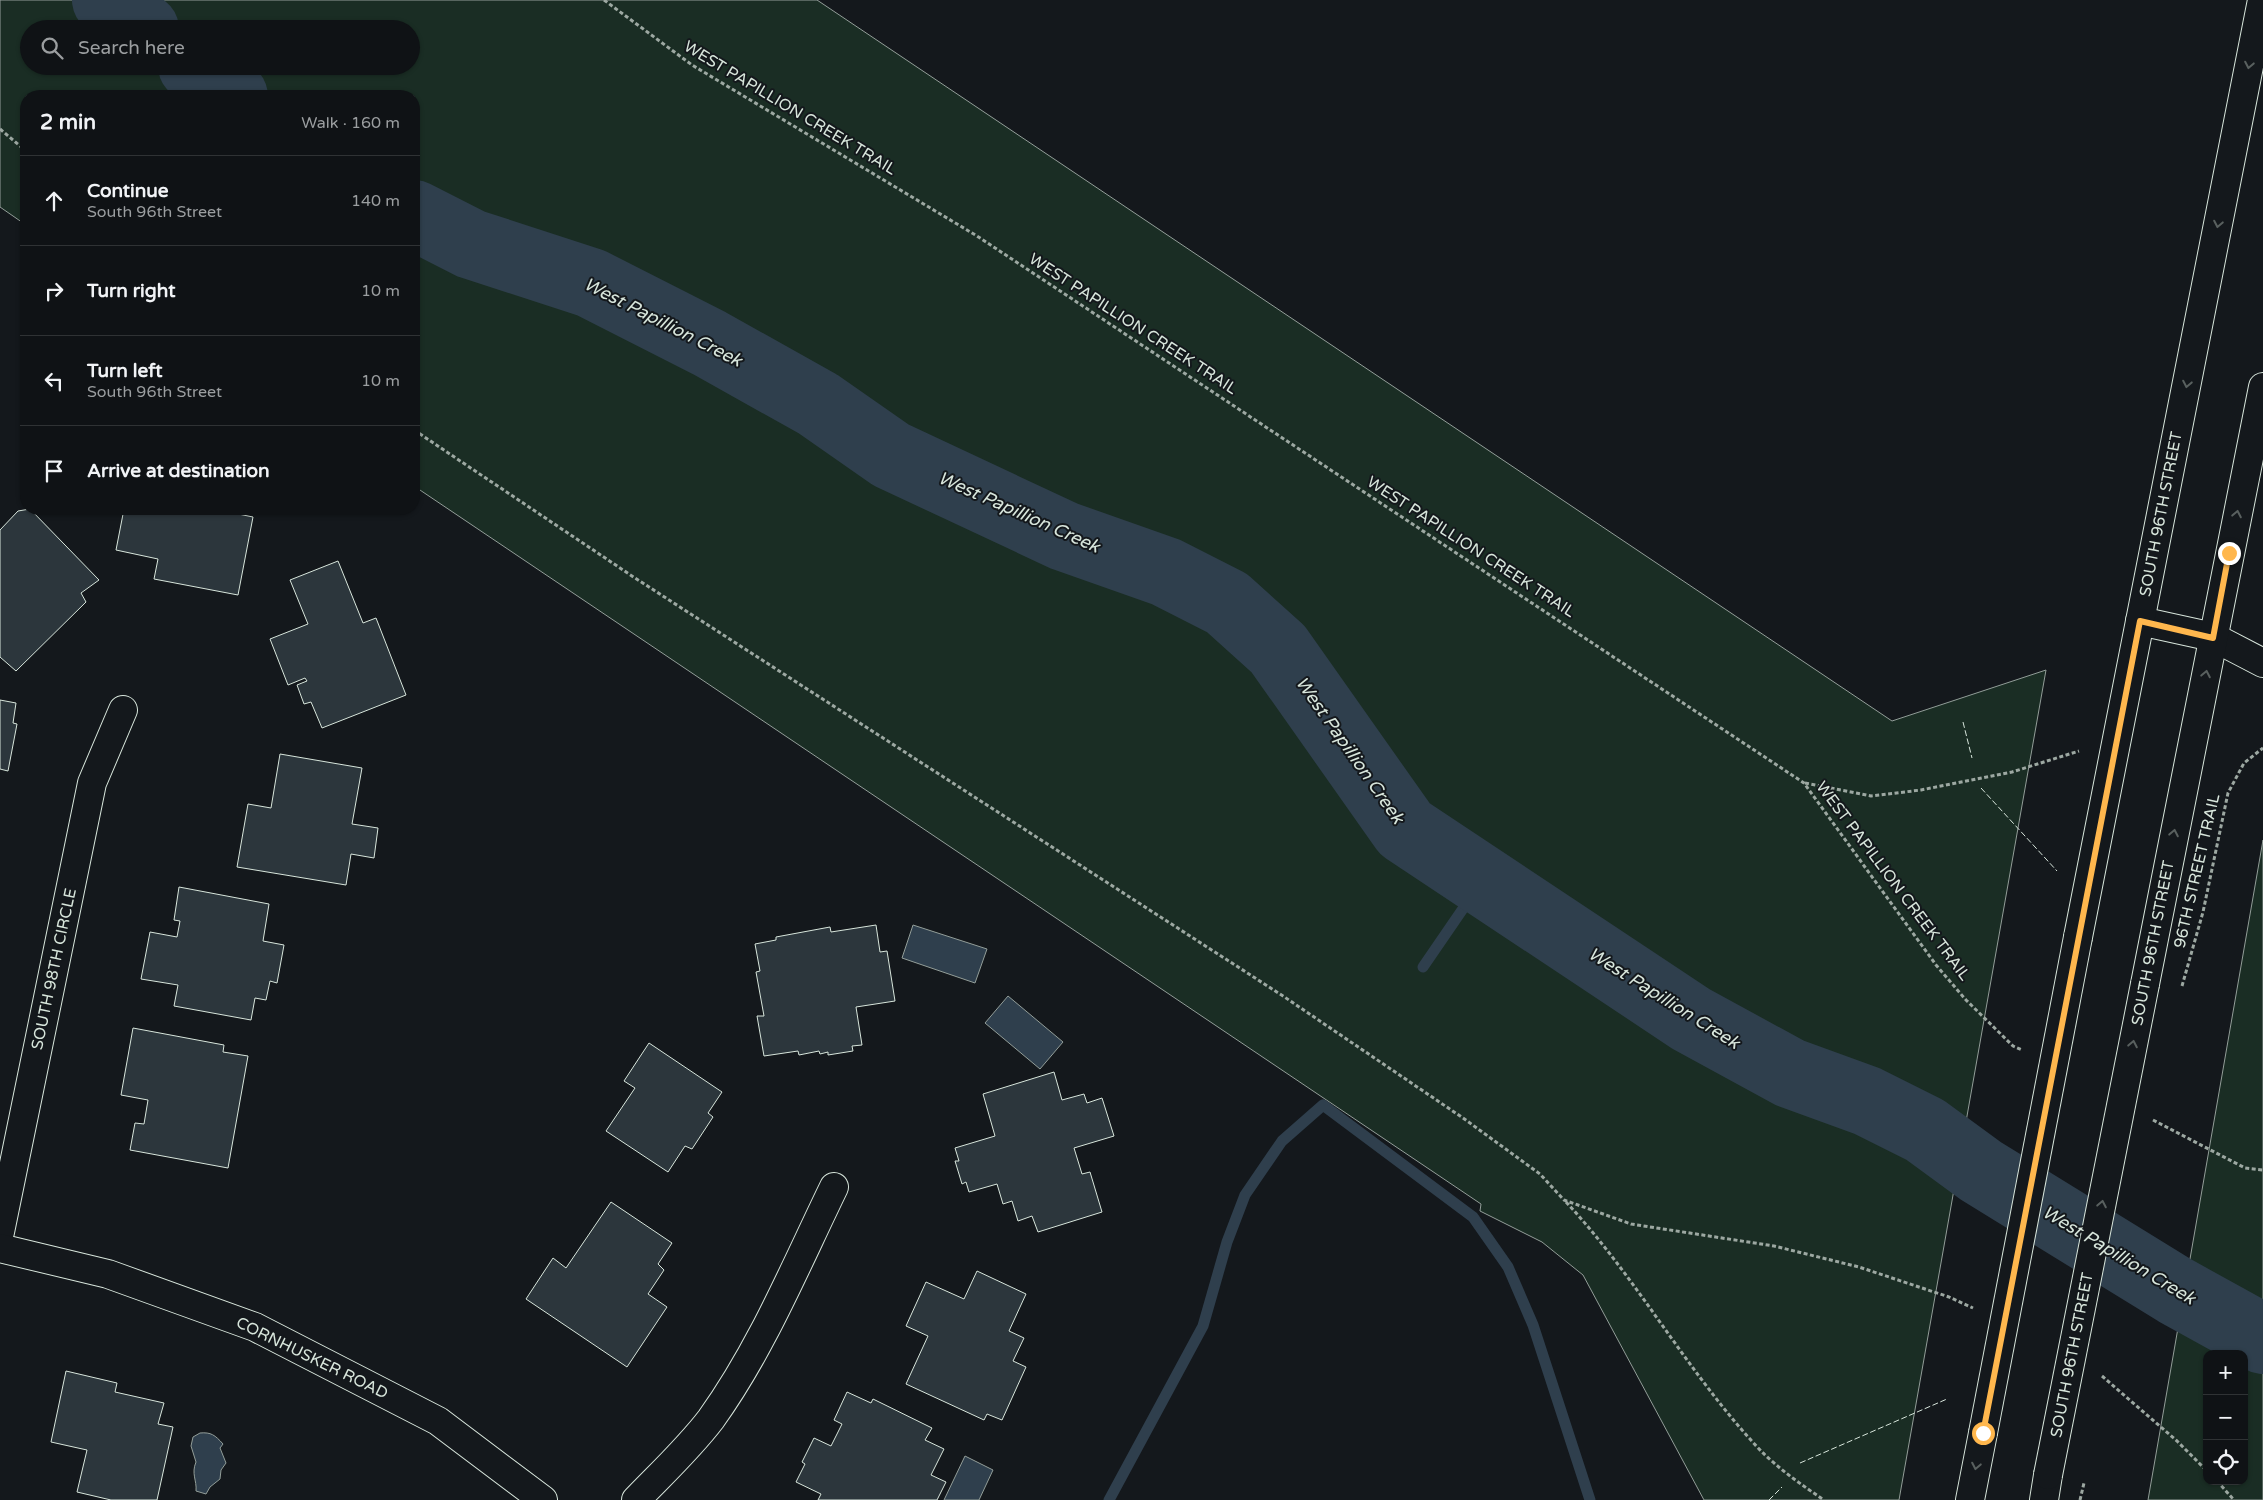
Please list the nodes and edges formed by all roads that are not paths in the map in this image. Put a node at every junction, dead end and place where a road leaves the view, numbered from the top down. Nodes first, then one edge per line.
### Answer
1 (2262, 0) edge
2 (2263, 386) edge
3 (2140, 621) junction
4 (2213, 638) junction
5 (2263, 663) edge
6 (122, 710) dead end
7 (834, 1187) dead end
8 (0, 1232) edge
9 (0, 1248) edge
10 (2046, 1487) edge
11 (543, 1500) edge
12 (636, 1500) edge
13 (1970, 1500) edge

1 -> 3 main road, SOUTH 96TH STREET
4 -> 2 main road, SOUTH 96TH STREET
3 - 4 main road
3 -> 13 main road, SOUTH 96TH STREET, bridge
4 - 5 main road
10 -> 4 main road, SOUTH 96TH STREET, bridge
6 - 8 main road, SOUTH 98TH CIRCLE
7 - 12 main road
9 - 11 main road, CORNHUSKER ROAD

